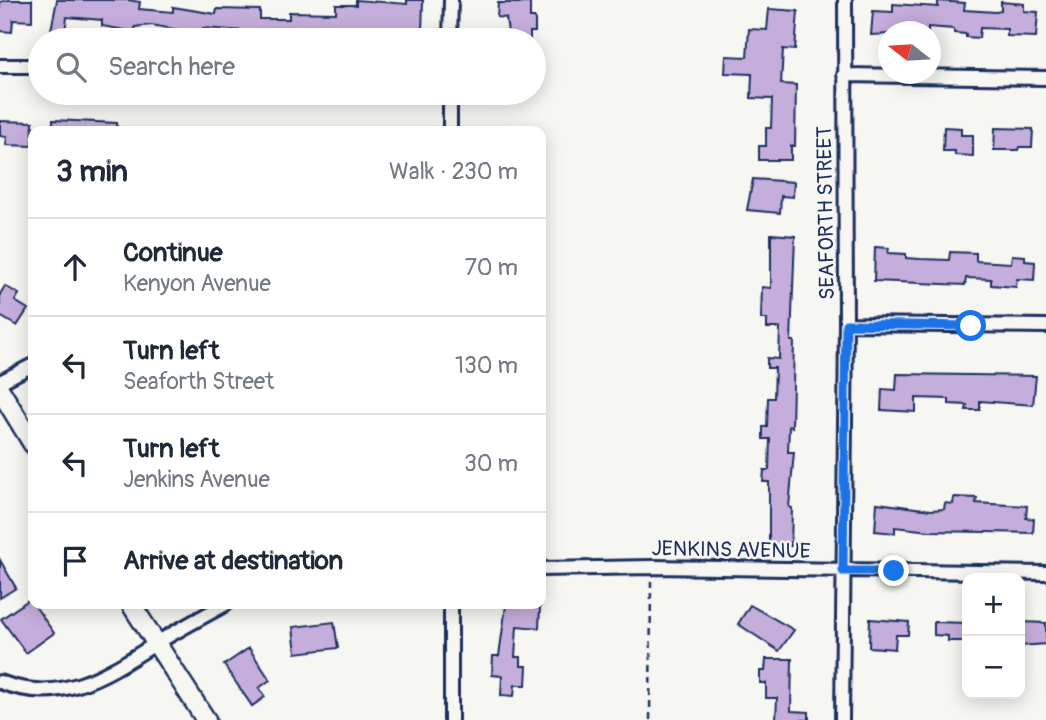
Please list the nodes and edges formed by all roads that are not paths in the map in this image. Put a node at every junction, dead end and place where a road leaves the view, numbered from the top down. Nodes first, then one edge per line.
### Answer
1 (451, 0) edge
2 (845, 0) edge
3 (450, 28) edge
4 (0, 66) edge
5 (28, 66) edge
6 (844, 75) junction
7 (1046, 78) edge
8 (450, 105) edge
9 (450, 126) edge
10 (846, 324) junction
11 (1046, 326) edge
12 (28, 368) edge
13 (0, 382) edge
14 (0, 390) edge
15 (28, 436) edge
16 (546, 569) edge
17 (843, 571) junction
18 (1046, 573) edge
19 (134, 609) edge
20 (217, 609) edge
21 (451, 609) edge
22 (155, 644) junction
23 (0, 682) edge
24 (206, 720) edge
25 (451, 720) edge
26 (842, 720) edge

1 - 3 street
2 - 6 street, SEAFORTH STREET
4 - 5 street
6 - 7 street
6 - 10 street, SEAFORTH STREET
8 - 9 street
10 - 11 street
10 - 17 street, SEAFORTH STREET
12 - 13 street
14 - 15 street
16 - 17 street, JENKINS AVENUE
17 - 18 street, JENKINS AVENUE
17 - 26 street, SEAFORTH STREET
19 - 22 street
20 - 22 street
21 - 25 street
22 - 23 street
22 - 24 street

